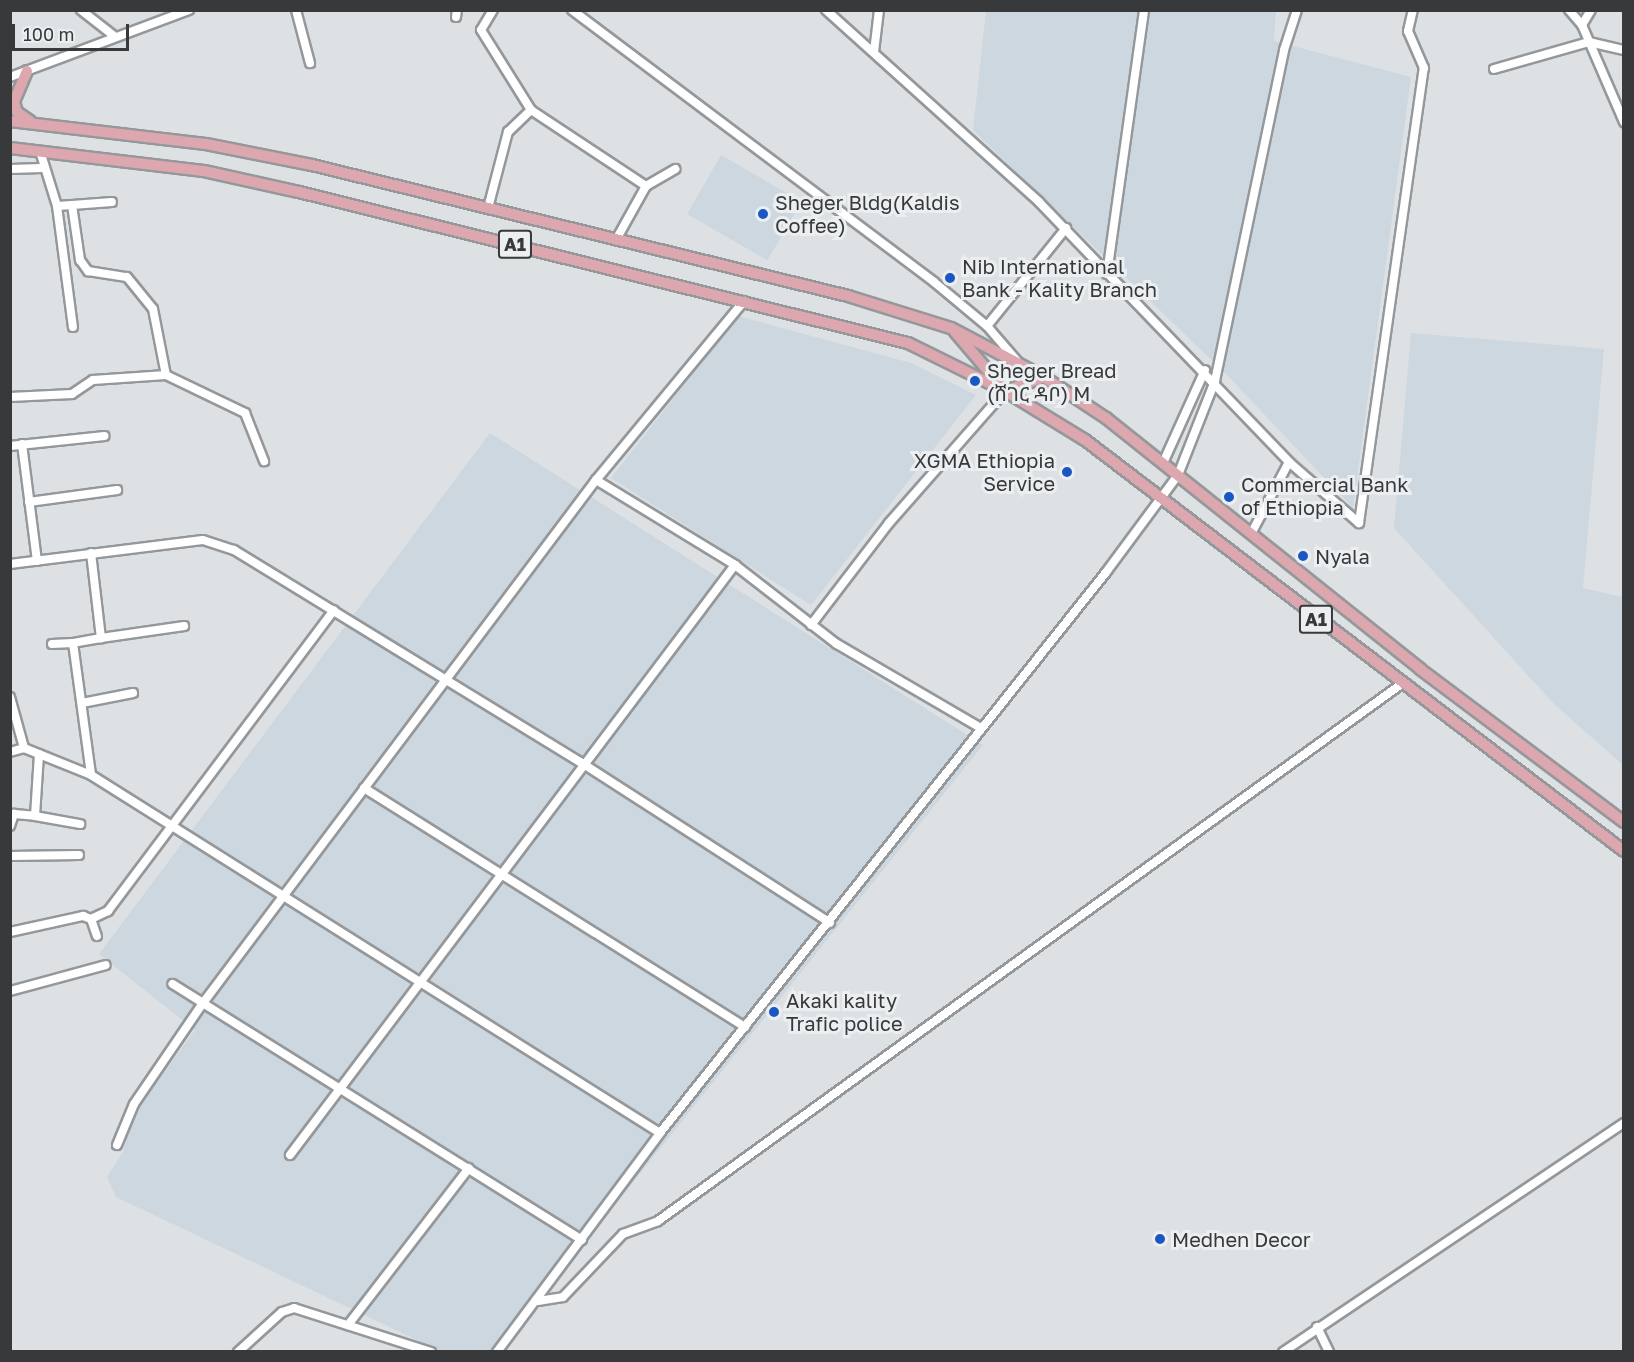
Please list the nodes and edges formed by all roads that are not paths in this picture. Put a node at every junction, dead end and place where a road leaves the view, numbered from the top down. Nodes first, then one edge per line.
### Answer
1 (81, 10) edge
2 (189, 10) edge
3 (296, 10) edge
4 (493, 10) edge
5 (572, 10) edge
6 (826, 10) edge
7 (879, 10) edge
8 (1144, 10) edge
9 (1297, 10) edge
10 (1413, 10) edge
11 (1569, 10) edge
12 (1590, 10) edge
13 (1582, 25) junction
14 (114, 36) junction
15 (1589, 42) junction
16 (1623, 50) edge
17 (874, 52) junction
18 (310, 63) dead end
19 (1494, 69) dead end
20 (27, 71) junction
21 (10, 77) edge
22 (531, 110) junction
23 (10, 121) edge
24 (1623, 122) edge
25 (33, 123) junction
26 (10, 148) edge
27 (40, 151) junction
28 (42, 168) junction
29 (10, 169) edge
30 (676, 169) dead end
31 (646, 186) junction
32 (112, 202) dead end
33 (72, 205) junction
34 (57, 206) junction
35 (488, 208) junction
36 (1066, 228) junction
37 (616, 240) junction
38 (1107, 274) junction
39 (744, 301) junction
40 (987, 326) junction
41 (73, 327) dead end
42 (951, 328) junction
43 (1019, 363) junction
44 (1204, 370) junction
45 (166, 375) junction
46 (1044, 377) junction
47 (1215, 381) junction
48 (1005, 391) junction
49 (10, 397) edge
50 (104, 436) dead end
51 (22, 444) junction
52 (10, 446) edge
53 (264, 461) dead end
54 (1289, 462) junction
55 (1163, 463) junction
56 (1178, 475) junction
57 (596, 480) junction
58 (117, 490) dead end
59 (1162, 495) junction
60 (29, 502) junction
61 (1251, 534) junction
62 (91, 553) junction
63 (37, 561) junction
64 (10, 564) edge
65 (735, 566) junction
66 (334, 610) junction
67 (811, 625) junction
68 (184, 626) dead end
69 (101, 638) junction
70 (73, 643) junction
71 (52, 644) dead end
72 (448, 682) junction
73 (1400, 685) junction
74 (133, 693) dead end
75 (11, 701) edge
76 (82, 703) junction
77 (981, 728) junction
78 (24, 748) junction
79 (10, 752) edge
80 (39, 754) junction
81 (582, 763) junction
82 (91, 775) junction
83 (364, 788) junction
84 (35, 816) junction
85 (1623, 822) edge
86 (80, 824) dead end
87 (172, 825) junction
88 (10, 826) edge
89 (1623, 851) edge
90 (79, 855) dead end
91 (10, 856) edge
92 (500, 874) junction
93 (284, 896) junction
94 (91, 919) junction
95 (830, 923) junction
96 (10, 932) edge
97 (97, 936) dead end
98 (106, 965) dead end
99 (419, 980) junction
100 (172, 984) dead end
101 (10, 991) edge
102 (203, 1003) junction
103 (745, 1027) junction
104 (341, 1085) junction
105 (1623, 1123) edge
106 (660, 1133) junction
107 (117, 1145) dead end
108 (290, 1155) dead end
109 (469, 1168) junction
110 (582, 1240) junction
111 (538, 1301) junction
112 (348, 1325) junction
113 (1317, 1327) junction
114 (238, 1352) edge
115 (431, 1352) edge
116 (497, 1352) edge
117 (1283, 1352) edge
118 (1329, 1352) edge

1 - 14 street
2 - 14 street
3 - 18 street
4 - 22 street
5 - 40 street
6 - 17 street
7 - 17 street
8 - 38 street
9 - 47 street
10 - 54 street
11 - 13 street
12 - 13 street
13 - 15 street
14 - 20 street
15 - 16 street
15 - 19 street
15 - 24 street
17 - 36 street
20 - 21 street
20 - 25 main road
22 - 31 street
22 - 35 street
23 - 25 main road, A1
25 - 35 main road, A1
26 - 27 main road, A1
27 - 28 street
27 - 39 main road, A1
28 - 29 street
28 - 34 street
30 - 31 street
31 - 37 street
32 - 33 street
33 - 34 street
33 - 45 street
34 - 41 street
35 - 37 main road, A1
36 - 38 street
36 - 40 street
37 - 42 main road, A1
38 - 44 street
39 - 48 main road, A1
39 - 57 street
40 - 43 street
42 - 43 main road, A1
42 - 48 main road, A1
43 - 46 main road, A1
44 - 47 street
44 - 55 street
45 - 49 street
45 - 53 street
46 - 48 main road
46 - 55 main road, A1
47 - 54 street
47 - 56 street
48 - 59 main road, A1
48 - 67 street
50 - 51 street
51 - 52 street
51 - 60 street
54 - 61 street
55 - 56 main road, A1
56 - 59 street
56 - 61 main road, A1
57 - 65 street
57 - 72 street
58 - 60 street
59 - 73 main road, A1
59 - 77 street
60 - 63 street
61 - 85 main road, A1
62 - 63 street
62 - 66 street
62 - 69 street
63 - 64 street
65 - 67 street
65 - 81 street
66 - 72 street
66 - 87 street
67 - 77 street
68 - 69 street
69 - 70 street
70 - 71 street
70 - 76 street
72 - 81 street
72 - 83 street
73 - 89 main road, A1
73 - 111 street
74 - 76 street
75 - 78 street
76 - 82 street
77 - 95 street
78 - 79 street
78 - 80 street
80 - 82 street
80 - 84 street
81 - 92 street
81 - 95 street
82 - 87 street
83 - 92 street
83 - 93 street
84 - 86 street
84 - 88 street
87 - 93 street
87 - 94 street
90 - 91 street
92 - 99 street
92 - 103 street
93 - 99 street
93 - 102 street
94 - 96 street
94 - 97 street
95 - 103 street
98 - 101 street
99 - 104 street
99 - 106 street
100 - 102 street
102 - 104 street
102 - 107 street
103 - 106 street
104 - 108 street
104 - 109 street
105 - 113 street
106 - 110 street
109 - 110 street
109 - 112 street
110 - 111 street
111 - 116 street
112 - 114 street
112 - 115 street
113 - 117 street
113 - 118 street

